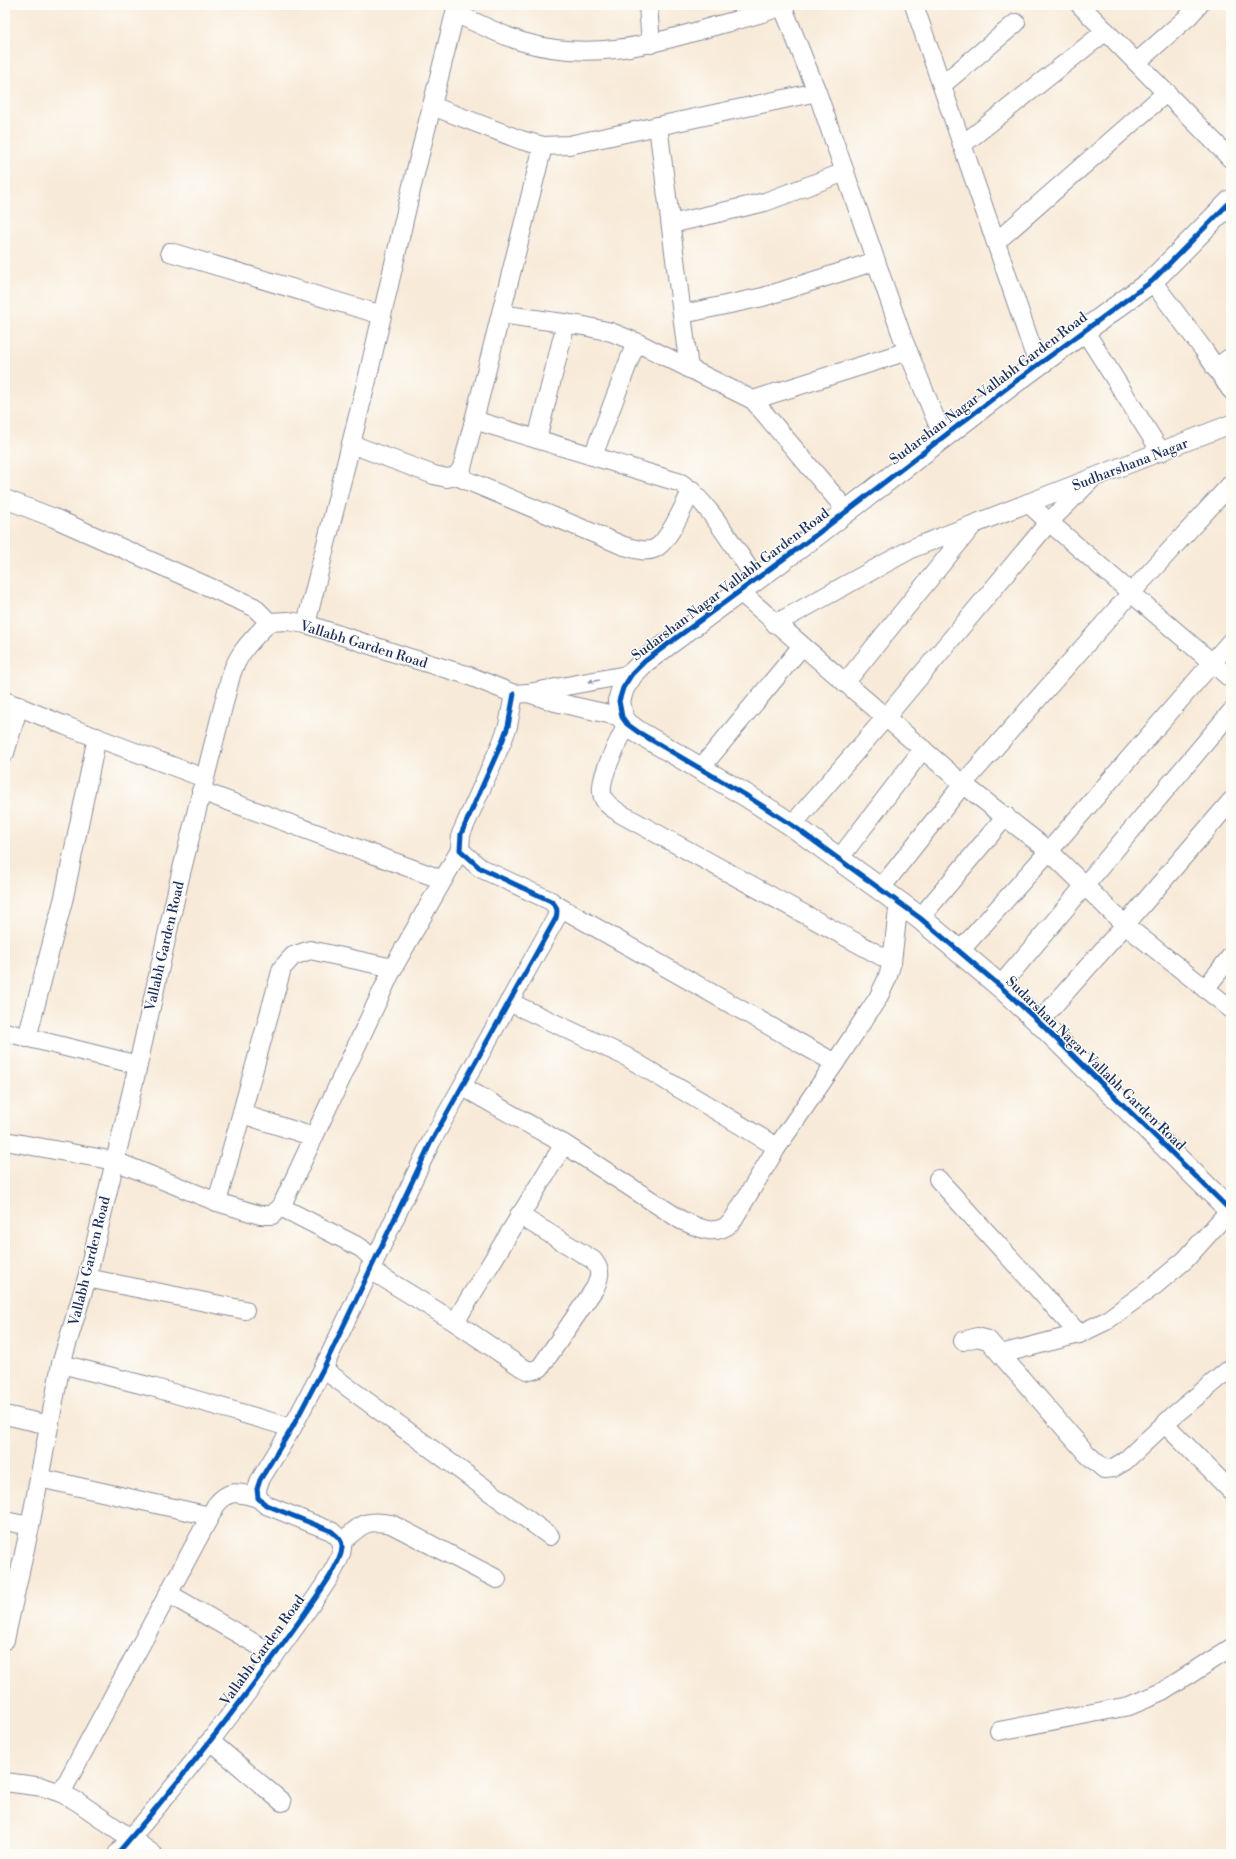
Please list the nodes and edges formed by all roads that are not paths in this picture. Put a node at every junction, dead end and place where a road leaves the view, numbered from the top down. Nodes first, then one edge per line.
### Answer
1 (648, 5) edge
2 (783, 5) edge
3 (914, 5) edge
4 (1080, 5) edge
5 (456, 9) edge
6 (1189, 9) edge
7 (1016, 23) dead end
8 (1106, 31) junction
9 (651, 44) junction
10 (1137, 62) junction
11 (942, 85) junction
12 (817, 92) junction
13 (1167, 92) junction
14 (432, 106) junction
15 (658, 126) junction
16 (962, 145) junction
17 (543, 146) junction
18 (1231, 159) edge
19 (845, 172) junction
20 (1231, 201) edge
21 (671, 224) junction
22 (996, 242) junction
23 (170, 252) dead end
24 (876, 261) junction
25 (1152, 281) junction
26 (501, 314) junction
27 (682, 314) junction
28 (382, 315) junction
29 (566, 323) junction
30 (1084, 330) junction
31 (636, 342) junction
32 (908, 351) junction
33 (1231, 357) edge
34 (1038, 365) junction
35 (1215, 368) junction
36 (689, 369) junction
37 (1231, 390) edge
38 (753, 400) junction
39 (474, 420) junction
40 (1231, 424) edge
41 (943, 438) junction
42 (537, 439) junction
43 (351, 444) junction
44 (1161, 452) junction
45 (592, 456) junction
46 (456, 476) junction
47 (1093, 478) junction
48 (1231, 484) edge
49 (692, 490) junction
50 (5, 499) edge
51 (1028, 503) junction
52 (846, 511) junction
53 (1049, 522) junction
54 (974, 524) junction
55 (747, 585) junction
56 (1131, 593) junction
57 (269, 622) junction
58 (306, 624) junction
59 (775, 624) junction
60 (1231, 641) edge
61 (802, 646) junction
62 (1211, 662) junction
63 (632, 674) junction
64 (1231, 679) edge
65 (845, 683) junction
66 (521, 693) junction
67 (12, 704) edge
68 (1231, 712) edge
69 (886, 717) junction
70 (624, 720) junction
71 (97, 737) junction
72 (923, 749) junction
73 (5, 753) edge
74 (700, 769) junction
75 (202, 784) junction
76 (963, 784) junction
77 (1231, 801) edge
78 (1006, 816) junction
79 (792, 825) junction
80 (460, 850) junction
81 (1049, 851) junction
82 (840, 859) junction
83 (443, 880) junction
84 (1085, 885) junction
85 (881, 888) junction
86 (900, 901) junction
87 (556, 905) junction
88 (920, 918) junction
89 (1125, 925) junction
90 (959, 952) junction
91 (1231, 956) edge
92 (892, 962) junction
93 (393, 968) junction
94 (1000, 986) junction
95 (1205, 989) junction
96 (509, 1002) junction
97 (1231, 1009) edge
98 (1039, 1022) junction
99 (5, 1032) edge
100 (27, 1038) junction
101 (835, 1063) junction
102 (138, 1065) junction
103 (463, 1087) junction
104 (242, 1114) junction
105 (314, 1137) junction
106 (5, 1141) edge
107 (564, 1144) junction
108 (777, 1147) junction
109 (115, 1161) junction
110 (938, 1179) dead end
111 (217, 1202) junction
112 (281, 1207) junction
113 (1231, 1211) edge
114 (519, 1215) junction
115 (372, 1264) junction
116 (87, 1278) junction
117 (245, 1310) dead end
118 (455, 1322) junction
119 (1079, 1334) junction
120 (963, 1341) dead end
121 (1001, 1354) junction
122 (61, 1364) junction
123 (1231, 1368) edge
124 (323, 1369) junction
125 (5, 1415) edge
126 (1165, 1424) junction
127 (49, 1425) junction
128 (292, 1428) junction
129 (39, 1478) junction
130 (1231, 1491) edge
131 (258, 1498) junction
132 (210, 1516) junction
133 (5, 1521) edge
134 (30, 1526) junction
135 (550, 1536) dead end
136 (342, 1542) junction
137 (497, 1579) dead end
138 (169, 1594) junction
139 (5, 1640) edge
140 (1231, 1648) edge
141 (275, 1655) junction
142 (999, 1731) dead end
143 (210, 1741) junction
144 (5, 1782) edge
145 (61, 1793) junction
146 (282, 1802) dead end
147 (131, 1838) junction
148 (117, 1854) edge
149 (153, 1854) edge

1 - 9 street
2 - 9 street
2 - 12 street
3 - 11 street
4 - 8 street
5 - 9 street
5 - 14 street
6 - 10 street
7 - 11 street
8 - 10 street
8 - 16 street
10 - 13 street
11 - 16 street
12 - 15 street
12 - 19 street
13 - 18 street
13 - 22 street
14 - 17 street
14 - 28 street
15 - 17 street
15 - 21 street
16 - 22 street
17 - 26 street
19 - 21 street
19 - 24 street
20 - 25 street, Sudarshan Nagar Vallabh Garden Road
21 - 27 street
22 - 34 street
23 - 28 street
24 - 27 street
24 - 32 street
25 - 30 street, Sudarshan Nagar Vallabh Garden Road
25 - 35 street
26 - 29 street
26 - 39 street
27 - 36 street
28 - 43 street
29 - 31 street
29 - 42 street
30 - 34 street, Sudarshan Nagar Vallabh Garden Road
30 - 44 street
31 - 36 street
31 - 45 street
32 - 38 street
32 - 41 street
33 - 35 street
34 - 41 street, Sudarshan Nagar Vallabh Garden Road
35 - 37 street
36 - 38 street
38 - 52 street
39 - 42 street
39 - 46 street
40 - 44 street, Sudharshana Nagar
41 - 52 street, Sudarshan Nagar Vallabh Garden Road
42 - 45 street
43 - 46 street
43 - 58 street
44 - 47 street, Sudharshana Nagar
45 - 49 street
46 - 49 street
47 - 51 street, Sudharshana Nagar
47 - 53 street
48 - 56 street
49 - 55 street
50 - 57 street
51 - 53 street
51 - 54 street, Sudharshana Nagar
52 - 55 street, Sudarshan Nagar Vallabh Garden Road
53 - 56 street
53 - 69 street
54 - 59 street, Sudharshana Nagar
54 - 65 street
55 - 59 street
55 - 63 street, Sudarshan Nagar Vallabh Garden Road
56 - 62 street
56 - 76 street
57 - 58 street, Vallabh Garden Road
57 - 75 street, Vallabh Garden Road
58 - 66 street, Vallabh Garden Road
59 - 61 street
60 - 62 street
61 - 65 street
61 - 74 street
62 - 64 street
62 - 81 street
63 -> 66 street
63 - 70 street, Sudarshan Nagar Vallabh Garden Road
65 - 69 street
66 - 70 street, Vallabh Garden Road
66 - 80 street
67 - 71 street
67 - 73 street
68 - 84 street
69 - 72 street
69 - 79 street
70 - 74 street, Sudarshan Nagar Vallabh Garden Road
70 - 92 street
71 - 75 street
71 - 100 street
72 - 76 street
72 - 82 street
74 - 79 street, Sudarshan Nagar Vallabh Garden Road
75 - 83 street
75 - 102 street, Vallabh Garden Road
76 - 78 street
76 - 85 street
77 - 89 street
78 - 81 street
78 - 88 street
79 - 82 street, Sudarshan Nagar Vallabh Garden Road
80 - 83 street
80 - 87 street
81 - 84 street
81 - 90 street
82 - 85 street, Sudarshan Nagar Vallabh Garden Road
83 - 93 street
84 - 89 street
84 - 94 street
85 - 86 street, Sudarshan Nagar Vallabh Garden Road
86 - 88 street, Sudarshan Nagar Vallabh Garden Road
86 - 92 street
87 - 96 street
87 - 101 street
88 - 90 street, Sudarshan Nagar Vallabh Garden Road
89 - 95 street
89 - 98 street
90 - 94 street, Sudarshan Nagar Vallabh Garden Road
91 - 95 street
92 - 101 street
93 - 104 street
93 - 105 street
94 - 98 street, Sudarshan Nagar Vallabh Garden Road
95 - 97 street
96 - 103 street
96 - 108 street
98 - 113 street, Sudarshan Nagar Vallabh Garden Road
99 - 100 street
100 - 102 street
101 - 108 street
102 - 109 street, Vallabh Garden Road
103 - 107 street
103 - 115 street
104 - 105 street
104 - 111 street
105 - 112 street
106 - 109 street
107 - 108 street
107 - 114 street
109 - 111 street
109 - 116 street, Vallabh Garden Road
110 - 119 street
111 - 112 street
112 - 115 street
113 - 119 street
114 - 118 street
114 - 118 street
115 - 118 street
115 - 124 street
116 - 117 street
116 - 122 street, Vallabh Garden Road
119 - 121 street
120 - 121 street
121 - 126 street
122 - 127 street, Vallabh Garden Road
122 - 128 street
123 - 126 street
124 - 128 street
124 - 135 street
125 - 127 street
126 - 130 street
127 - 129 street, Vallabh Garden Road
128 - 131 street
129 - 132 street
129 - 134 street, Vallabh Garden Road
131 - 132 street
131 - 136 street
132 - 138 street
133 - 134 street
134 - 139 street, Vallabh Garden Road
136 - 137 street
136 - 141 street, Vallabh Garden Road
138 - 141 street
138 - 145 street
140 - 142 street
141 - 143 street, Vallabh Garden Road
143 - 146 street
143 - 147 street, Vallabh Garden Road
144 - 145 street
145 - 147 street
147 - 148 street, Vallabh Garden Road
147 - 149 street

